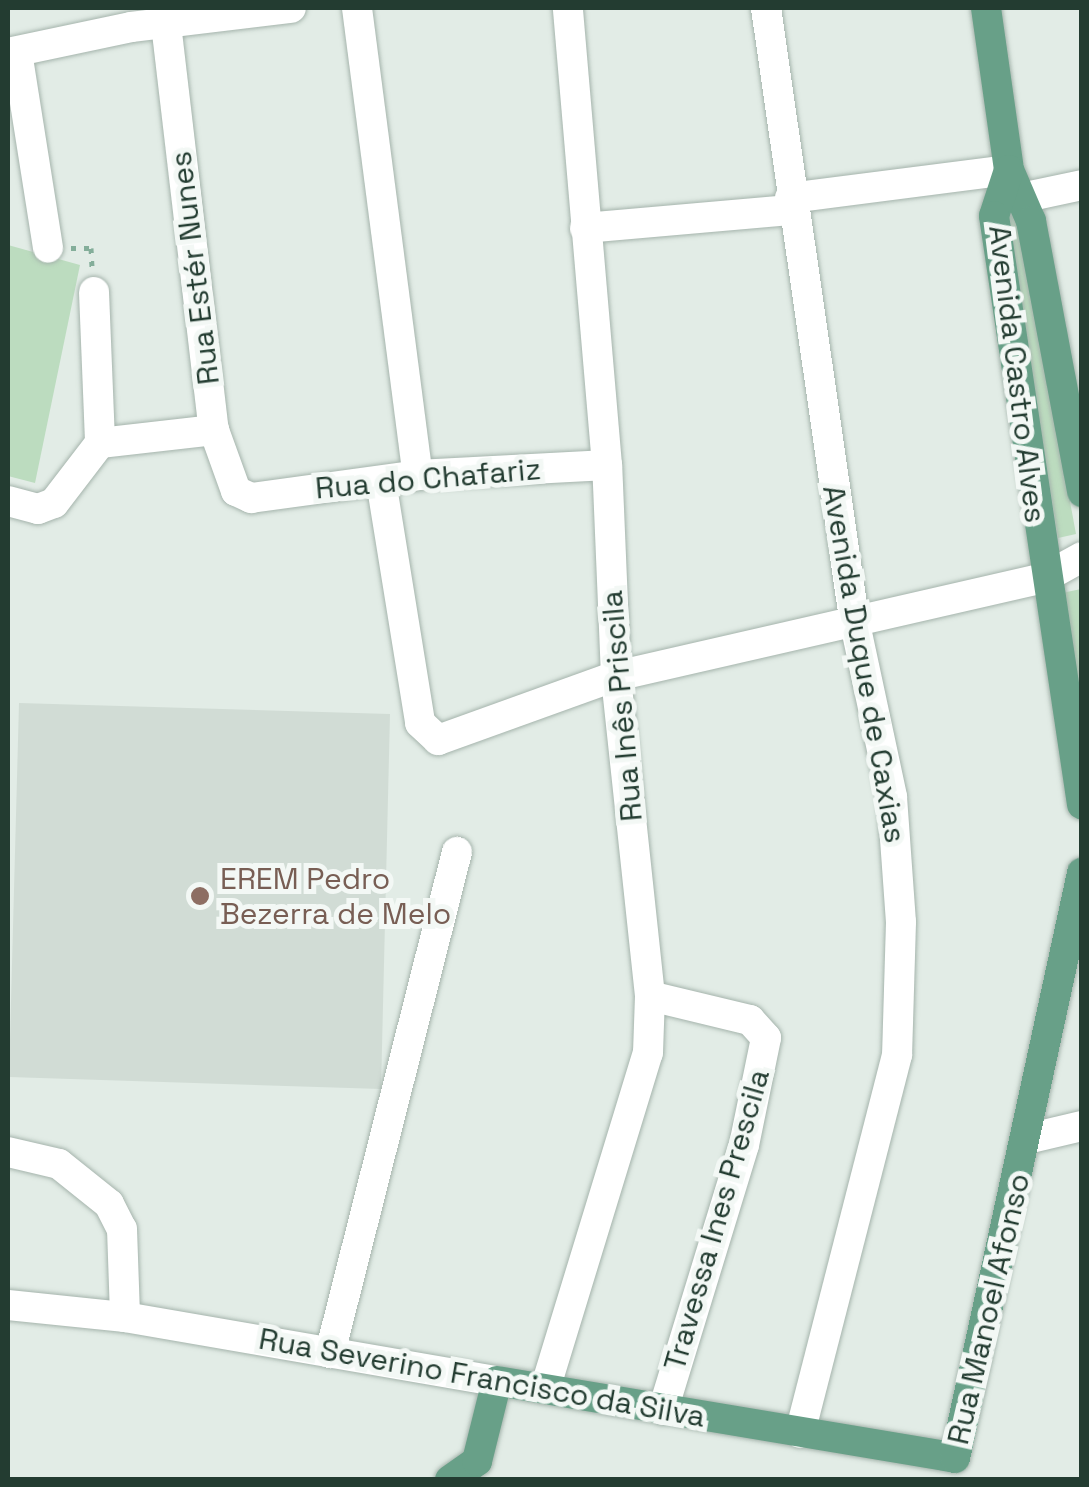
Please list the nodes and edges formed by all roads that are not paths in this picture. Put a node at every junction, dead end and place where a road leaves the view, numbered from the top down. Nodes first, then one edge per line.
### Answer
1 (292, 8) edge
2 (357, 8) edge
3 (568, 8) edge
4 (766, 8) edge
5 (986, 8) edge
6 (130, 18) edge
7 (166, 24) junction
8 (12, 52) edge
9 (1015, 184) junction
10 (1082, 185) edge
11 (791, 204) junction
12 (585, 228) junction
13 (48, 248) road end
14 (94, 292) road end
15 (214, 430) junction
16 (100, 443) junction
17 (607, 465) junction
18 (418, 474) junction
19 (381, 481) junction
20 (1082, 492) edge
21 (251, 498) joint
22 (8, 501) edge
23 (1082, 558) edge
24 (1044, 578) junction
25 (854, 620) junction
26 (616, 676) junction
27 (1082, 804) edge
28 (457, 852) dead end
29 (1082, 873) edge
30 (650, 996) junction
31 (1082, 1126) edge
32 (1027, 1139) junction
33 (8, 1152) edge
34 (8, 1305) edge
35 (125, 1316) junction
36 (330, 1353) junction
37 (497, 1381) junction
38 (544, 1389) junction
39 (663, 1410) junction
40 (800, 1433) junction
41 (952, 1469) edge
42 (475, 1470) edge
43 (450, 1480) edge

1 - 7 street
2 - 18 street
3 - 12 street, Rua Inês Priscila
4 - 11 street, Avenida Duque de Caxias
5 - 9 main road, Avenida Castro Alves
6 - 7 street
6 - 8 street
7 - 15 street, Rua Estér Nunes
8 - 13 street
9 - 10 street
9 - 11 street
9 - 20 main road, Avenida Castro Alves
9 - 24 main road, Avenida Castro Alves
11 - 12 street
11 - 25 street, Avenida Duque de Caxias
12 - 17 street, Rua Inês Priscila
14 - 16 street
15 - 16 street
15 - 21 street, Rua Estér Nunes
16 - 22 street
17 - 18 street, Rua do Chafariz
17 - 26 street, Rua Inês Priscila
18 - 19 street, Rua do Chafariz
19 - 21 street, Rua do Chafariz
19 - 26 street
23 - 24 street
24 - 25 street
24 - 27 main road
25 - 26 street
25 - 40 street, Avenida Duque de Caxias
26 - 30 street, Rua Inês Priscila
28 - 36 street
29 - 32 main road, Rua Manoel Afonso
30 - 38 street, Rua Inês Priscila
30 - 39 street, Travessa Ines Prescila
31 - 32 street, Rua Manoel Afonso
32 - 41 main road, Rua Manoel Afonso
33 - 35 street
34 - 35 street, Rua Severino Francisco da Silva
35 - 36 street, Rua Severino Francisco da Silva
36 - 37 street, Rua Severino Francisco da Silva
37 - 38 main road, Rua Severino Francisco da Silva
37 - 42 main road
38 - 39 main road, Rua Severino Francisco da Silva
39 - 40 main road, Rua Severino Francisco da Silva
40 - 41 main road, Rua Severino Francisco da Silva
42 - 43 main road

